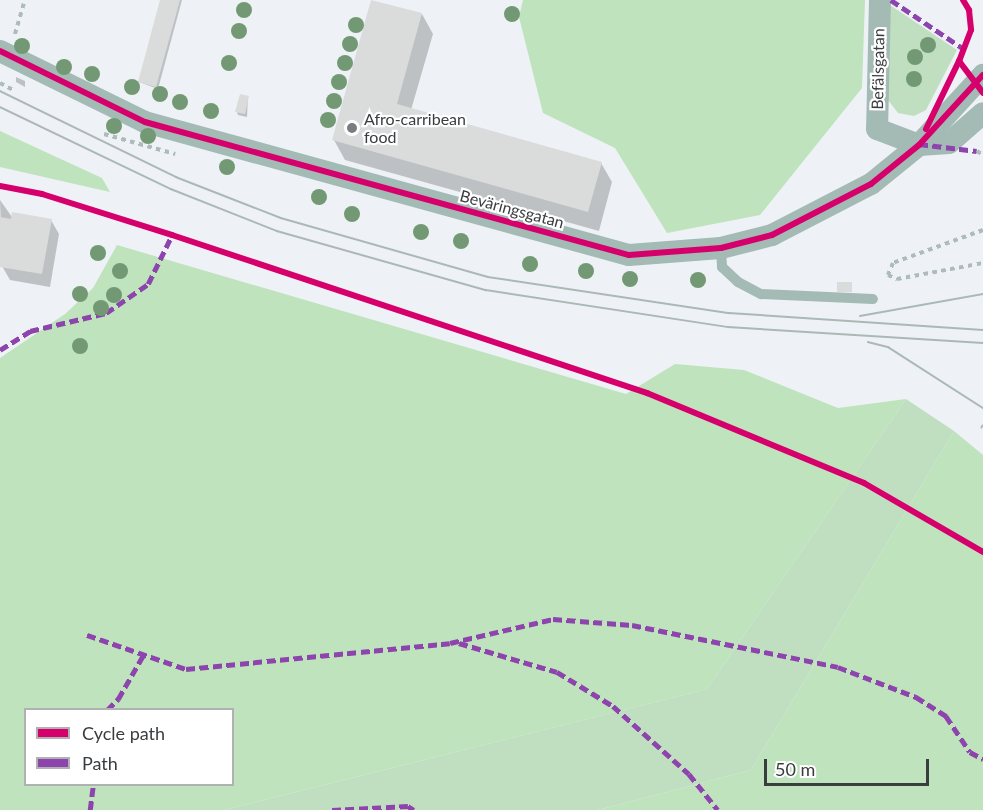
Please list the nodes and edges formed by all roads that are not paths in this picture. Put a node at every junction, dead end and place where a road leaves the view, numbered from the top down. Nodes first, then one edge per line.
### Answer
1 (880, 0) edge
2 (0, 51) edge
3 (983, 75) edge
4 (983, 113) edge
5 (919, 146) junction
6 (721, 248) junction
7 (873, 299) dead end

1 - 5 street, Befälsgatan
2 - 6 street, Beväringsgatan
3 - 5 street, Beväringsgatan
4 - 5 street
5 - 6 street, Beväringsgatan
6 - 7 lane

